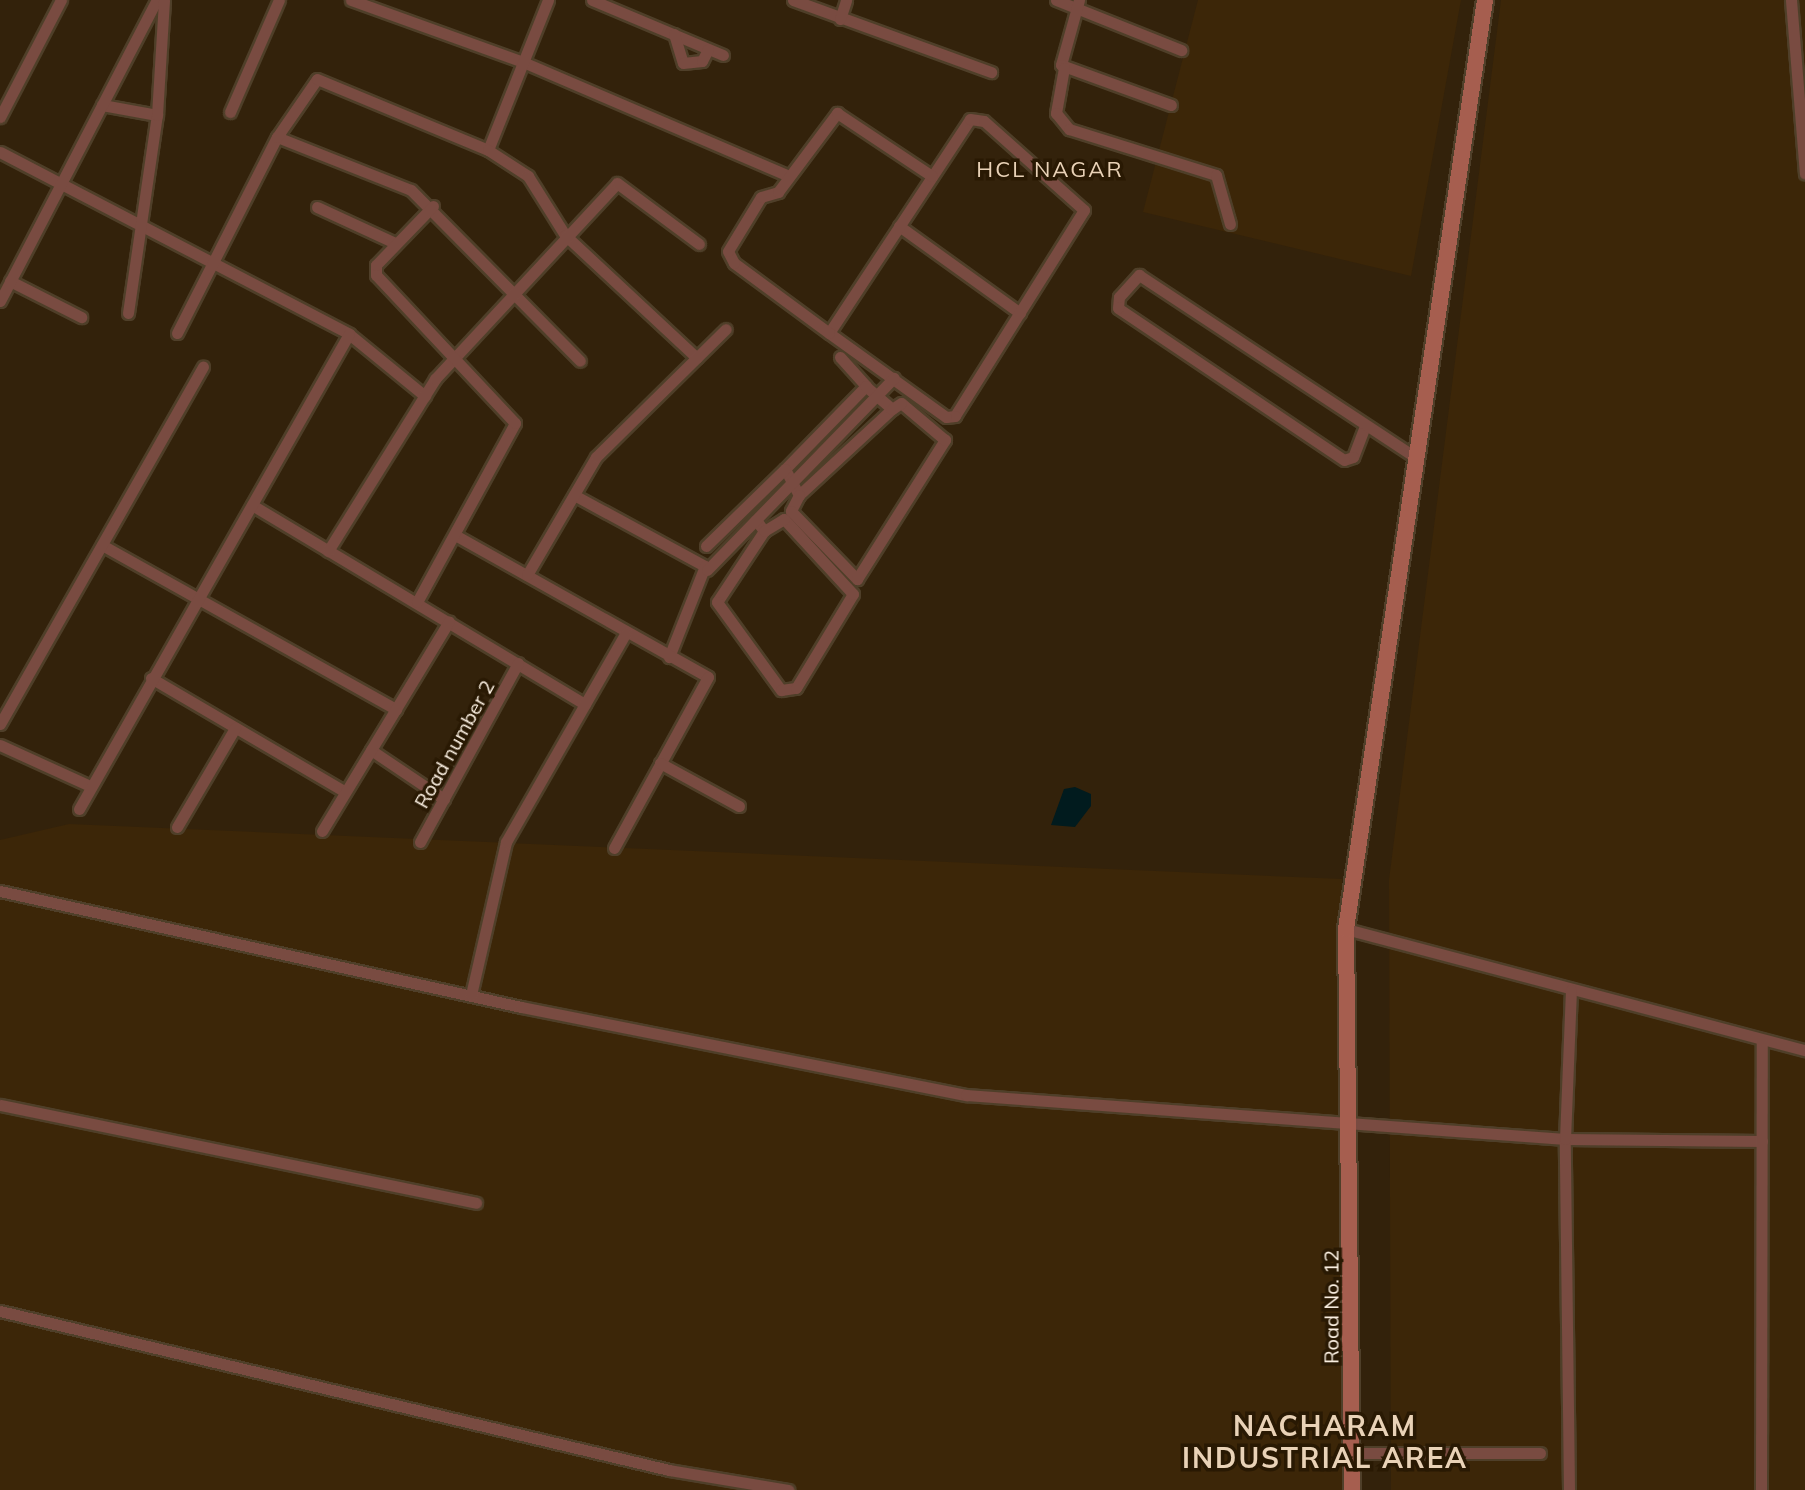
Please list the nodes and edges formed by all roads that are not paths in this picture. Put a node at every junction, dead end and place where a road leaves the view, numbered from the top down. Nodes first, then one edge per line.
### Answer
1 (61, 0) edge
2 (157, 0) edge
3 (164, 0) edge
4 (279, 0) edge
5 (351, 0) edge
6 (548, 0) edge
7 (592, 0) edge
8 (793, 0) edge
9 (846, 0) edge
10 (1056, 0) edge
11 (1485, 0) edge
12 (1791, 0) edge
13 (1077, 4) edge
14 (840, 19) junction
15 (674, 34) junction
16 (708, 49) junction
17 (1181, 50) dead end
18 (723, 55) dead end
19 (523, 62) junction
20 (1064, 68) junction
21 (991, 72) dead end
22 (102, 105) junction
23 (1171, 105) dead end
24 (230, 112) dead end
25 (157, 115) junction
26 (0, 117) edge
27 (277, 137) junction
28 (488, 150) junction
29 (0, 152) edge
30 (1805, 173) edge
31 (789, 176) junction
32 (932, 176) junction
33 (61, 182) junction
34 (433, 206) junction
35 (317, 207) dead end
36 (1230, 224) dead end
37 (899, 226) junction
38 (142, 227) junction
39 (565, 235) junction
40 (395, 243) junction
41 (699, 244) dead end
42 (213, 261) junction
43 (10, 281) junction
44 (511, 290) junction
45 (0, 301) edge
46 (128, 313) dead end
47 (1020, 313) junction
48 (81, 317) dead end
49 (726, 329) dead end
50 (177, 333) dead end
51 (829, 333) junction
52 (349, 334) junction
53 (455, 355) junction
54 (840, 357) dead end
55 (697, 358) junction
56 (580, 361) dead end
57 (203, 367) dead end
58 (894, 378) junction
59 (866, 386) junction
60 (425, 396) junction
61 (878, 397) junction
62 (892, 409) junction
63 (1365, 426) junction
64 (1414, 456) junction
65 (785, 469) junction
66 (792, 484) junction
67 (574, 495) junction
68 (799, 495) junction
69 (252, 505) junction
70 (756, 520) junction
71 (764, 531) junction
72 (455, 535) junction
73 (102, 545) junction
74 (706, 546) dead end
75 (328, 551) junction
76 (707, 570) junction
77 (527, 575) junction
78 (199, 596) junction
79 (417, 602) junction
80 (449, 621) junction
81 (625, 634) junction
82 (669, 657) junction
83 (518, 663) junction
84 (151, 678) junction
85 (585, 704) junction
86 (396, 709) junction
87 (0, 724) edge
88 (235, 728) junction
89 (0, 745) edge
90 (371, 750) junction
91 (660, 763) junction
92 (90, 786) junction
93 (345, 792) junction
94 (444, 799) junction
95 (739, 806) dead end
96 (79, 809) dead end
97 (177, 827) dead end
98 (322, 831) dead end
99 (420, 842) dead end
100 (614, 848) dead end
101 (0, 891) edge
102 (1346, 929) junction
103 (1571, 990) junction
104 (471, 995) junction
105 (1762, 1041) junction
106 (1805, 1050) edge
107 (0, 1105) edge
108 (1349, 1123) junction
109 (1565, 1139) junction
110 (1762, 1141) junction
111 (476, 1203) dead end
112 (0, 1311) edge
113 (1352, 1453) junction
114 (1540, 1453) dead end
115 (788, 1490) edge
116 (1352, 1490) edge
117 (1569, 1490) edge
118 (1761, 1490) edge

1 - 26 street
2 - 22 street
3 - 25 street
4 - 24 street
5 - 19 street
6 - 19 street
7 - 15 street
8 - 14 street
9 - 14 street
10 - 13 street
11 - 64 street, Road No. 12
12 - 30 street
13 - 17 street
13 - 20 street
14 - 21 street
15 - 16 street
15 - 16 street
16 - 18 street
19 - 28 street
19 - 31 street
20 - 23 street
20 - 36 street
22 - 25 street
22 - 33 street
25 - 38 street
27 - 28 street
27 - 34 street
27 - 42 street
28 - 39 street
29 - 33 street
31 - 32 street
31 - 51 street
32 - 37 street
32 - 47 street
33 - 38 street
33 - 43 street
34 - 40 street
34 - 44 street
35 - 40 street
37 - 47 street
37 - 51 street
38 - 42 street
38 - 46 street
39 - 41 street
39 - 44 street
39 - 55 street
40 - 53 street
42 - 50 street
42 - 52 street
43 - 45 street
43 - 48 street
44 - 53 street
44 - 56 street
47 - 58 street
49 - 55 street
51 - 58 street
52 - 60 street
52 - 69 street
53 - 60 street
53 - 72 street
54 - 59 street
55 - 67 street
57 - 73 street
58 - 61 street
59 - 61 street
59 - 65 street
60 - 75 street
61 - 62 street
61 - 66 street
62 - 68 street
62 - 68 street
63 - 63 street
63 - 64 street
64 - 102 street, Road No. 12
65 - 66 street
65 - 74 street
66 - 68 street
66 - 70 street
67 - 76 street
67 - 77 street
69 - 75 street
69 - 78 street
70 - 71 street
70 - 76 street
71 - 71 street
72 - 77 street
72 - 79 street
73 - 78 street
73 - 87 street
75 - 79 street
76 - 82 street
77 - 81 street
78 - 84 street
78 - 86 street
79 - 80 street
80 - 83 street
80 - 86 street
81 - 82 street
81 - 85 street
82 - 91 street
83 - 85 street
83 - 94 street, Road number 2
84 - 88 street
84 - 92 street
85 - 104 street
86 - 90 street
88 - 93 street
88 - 97 street
89 - 92 street
90 - 93 street
90 - 94 street
91 - 95 street
91 - 100 street
92 - 96 street
93 - 98 street
94 - 99 street, Road number 2
101 - 104 street
102 - 103 street
102 - 108 street, Road No. 12
103 - 105 street
103 - 109 street
104 - 108 street
105 - 106 street
105 - 110 street
107 - 111 street
108 - 109 street
108 - 113 street, Road No. 12
109 - 110 street
109 - 117 street
110 - 118 street
112 - 115 street
113 - 114 street
113 - 116 street, Road No. 12

